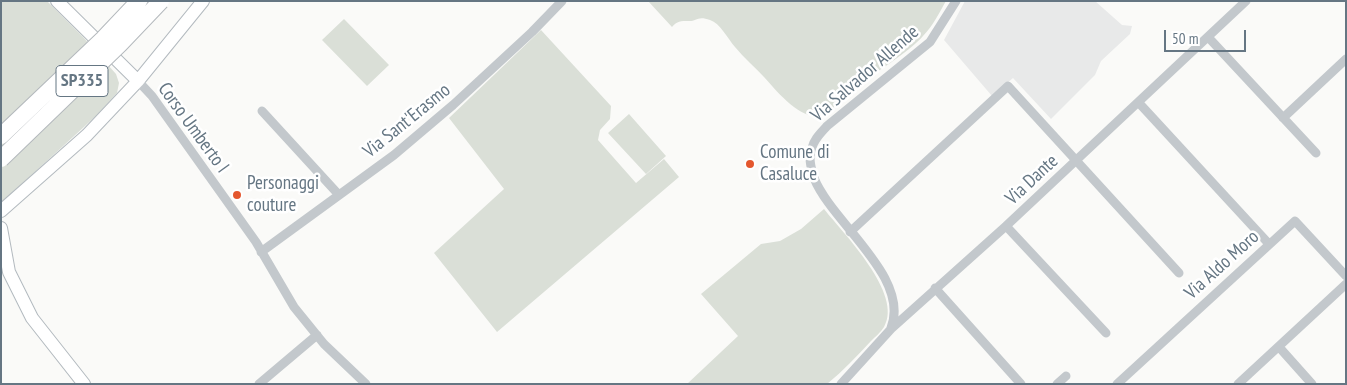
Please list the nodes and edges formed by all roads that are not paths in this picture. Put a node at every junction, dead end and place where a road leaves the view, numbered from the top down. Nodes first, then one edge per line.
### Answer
1 (57, 1) edge
2 (139, 1) edge
3 (160, 1) edge
4 (203, 1) edge
5 (562, 1) edge
6 (956, 1) edge
7 (1246, 1) edge
8 (1208, 37) junction
9 (1346, 59) edge
10 (138, 81) junction
11 (1139, 103) junction
12 (262, 111) dead end
13 (1283, 118) junction
14 (1, 136) edge
15 (1316, 153) dead end
16 (1, 160) edge
17 (1076, 161) junction
18 (338, 195) junction
19 (1, 211) edge
20 (1006, 226) junction
21 (1, 228) edge
22 (850, 232) junction
23 (1269, 244) junction
24 (261, 252) junction
25 (1179, 273) dead end
26 (1346, 276) edge
27 (1346, 284) edge
28 (935, 288) junction
29 (890, 329) junction
30 (1106, 334) dead end
31 (317, 335) junction
32 (1279, 347) junction
33 (1066, 376) dead end
34 (84, 384) edge
35 (259, 384) edge
36 (366, 384) edge
37 (840, 384) edge
38 (1021, 384) edge
39 (1057, 384) edge
40 (1117, 384) edge
41 (1238, 384) edge
42 (1312, 384) edge

1 - 10 street
2 - 14 highway, SP335, bridge
3 - 16 highway, SP335, bridge
4 - 10 street
5 - 18 street, Via Sant'Erasmo
6 - 22 street, Via Salvador Allende
7 - 8 street, Via Dante
8 - 11 street, Via Dante
8 - 13 street
9 - 13 street
10 - 19 street
10 - 24 street, Corso Umberto I
11 - 17 street, Via Dante
11 - 23 street
12 - 18 street
13 - 15 street
17 - 20 street, Via Dante
17 - 22 street
17 - 25 street
18 - 24 street, Via Sant'Erasmo
20 - 28 street, Via Dante
20 - 30 street
21 - 34 street
22 - 29 street, Via Salvador Allende
23 - 26 street, Via Aldo Moro
23 - 40 street, Via Aldo Moro
24 - 31 street, Corso Umberto I
27 - 32 street
28 - 29 street, Via Dante
28 - 38 street
29 - 37 street, Via Dante
31 - 35 street
31 - 36 street, Corso Umberto I
32 - 41 street
32 - 42 street
33 - 39 street

